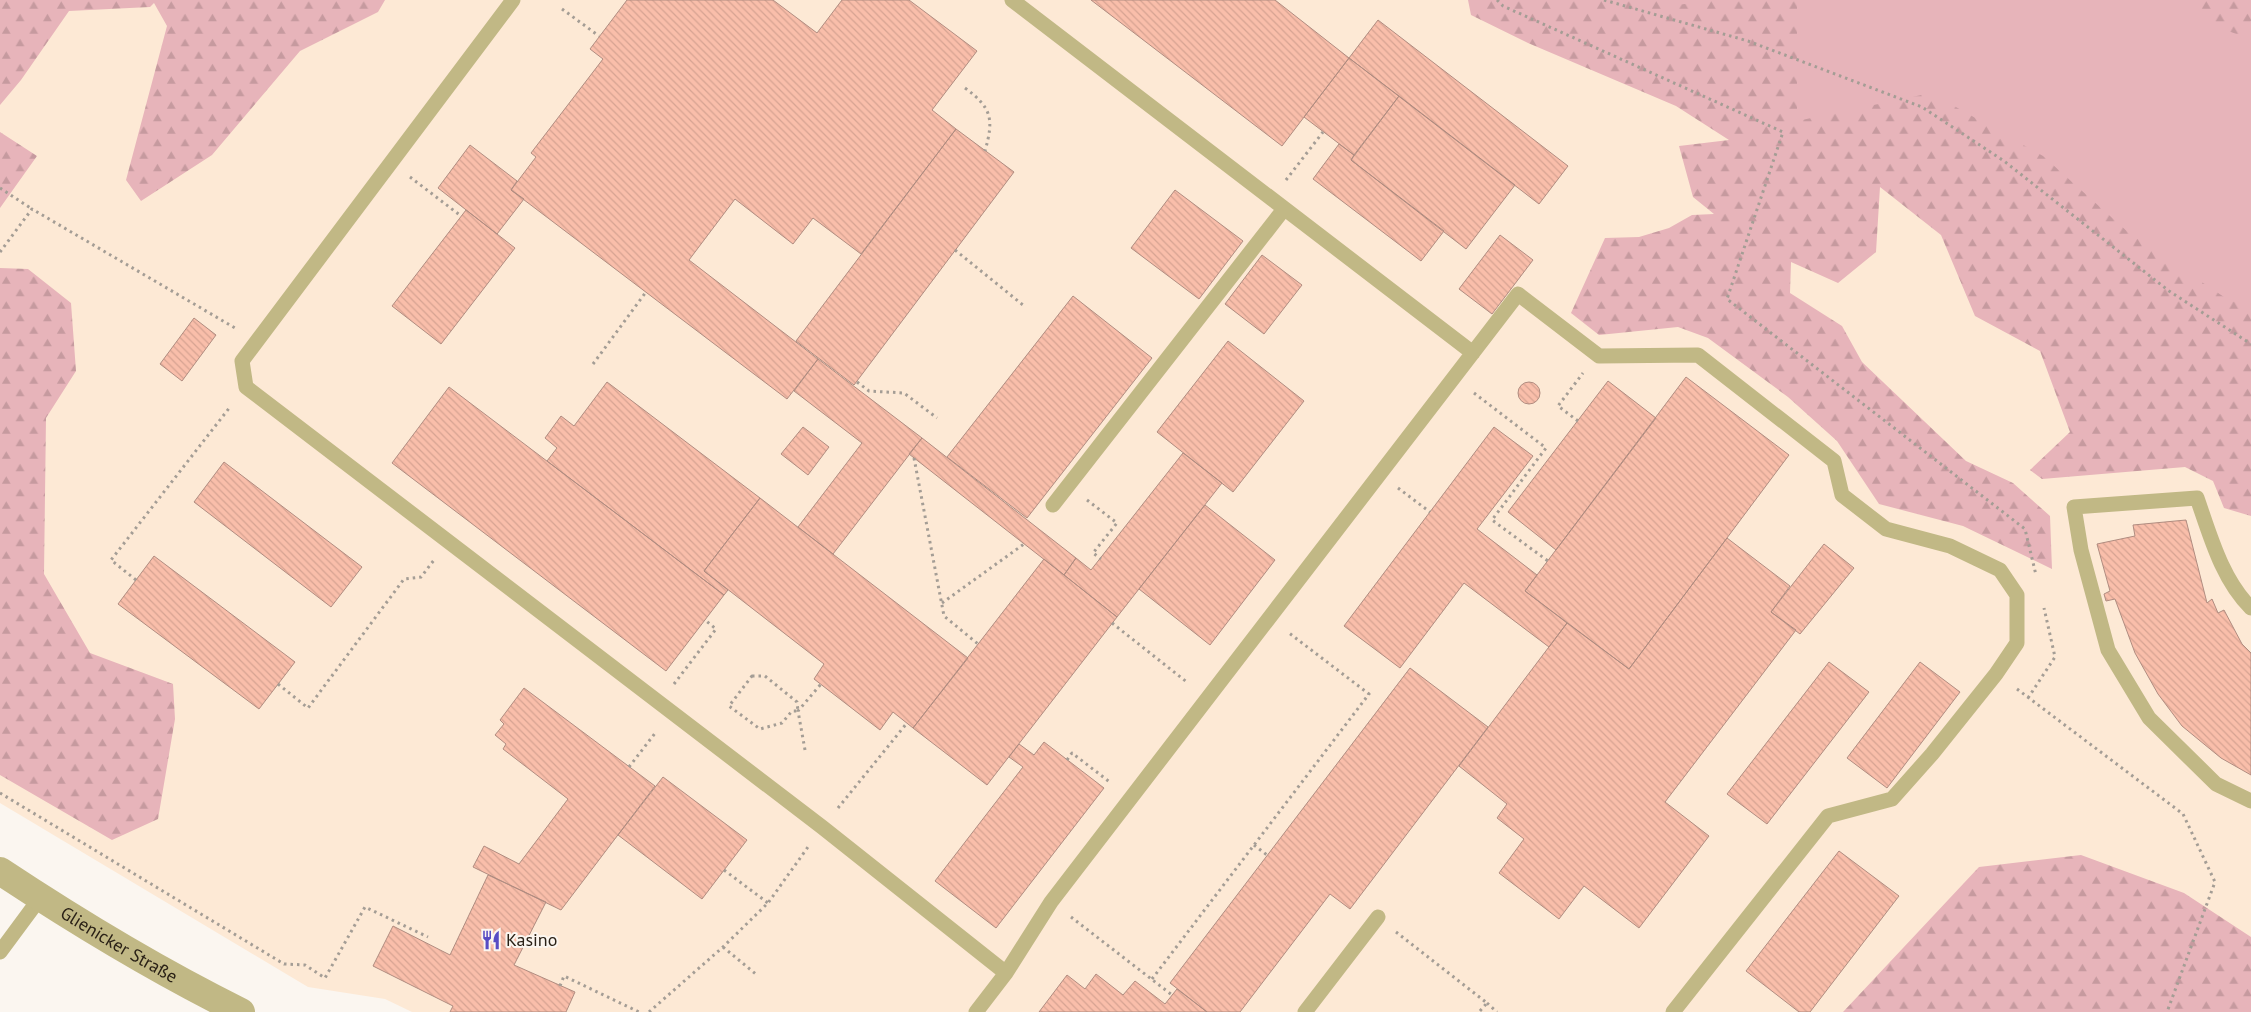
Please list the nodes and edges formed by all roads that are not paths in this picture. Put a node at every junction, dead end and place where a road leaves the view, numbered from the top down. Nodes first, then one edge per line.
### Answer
1 (513, 0) edge
2 (1012, 0) edge
3 (1284, 209) junction
4 (1473, 354) junction
5 (1053, 505) dead end
6 (2251, 608) edge
7 (2251, 801) edge
8 (0, 872) edge
9 (40, 898) junction
10 (1378, 917) road end
11 (0, 952) edge
12 (1006, 973) junction
13 (241, 1012) edge
14 (976, 1012) edge
15 (1305, 1012) edge
16 (1673, 1012) edge

1 - 12 lane
2 - 3 lane
3 - 4 lane
3 - 5 lane
4 - 12 lane
4 - 16 lane
6 - 7 lane
8 - 9 street, Glienicker Straße
9 - 11 lane
9 - 13 street, Glienicker Straße
10 - 15 lane
12 - 14 lane

